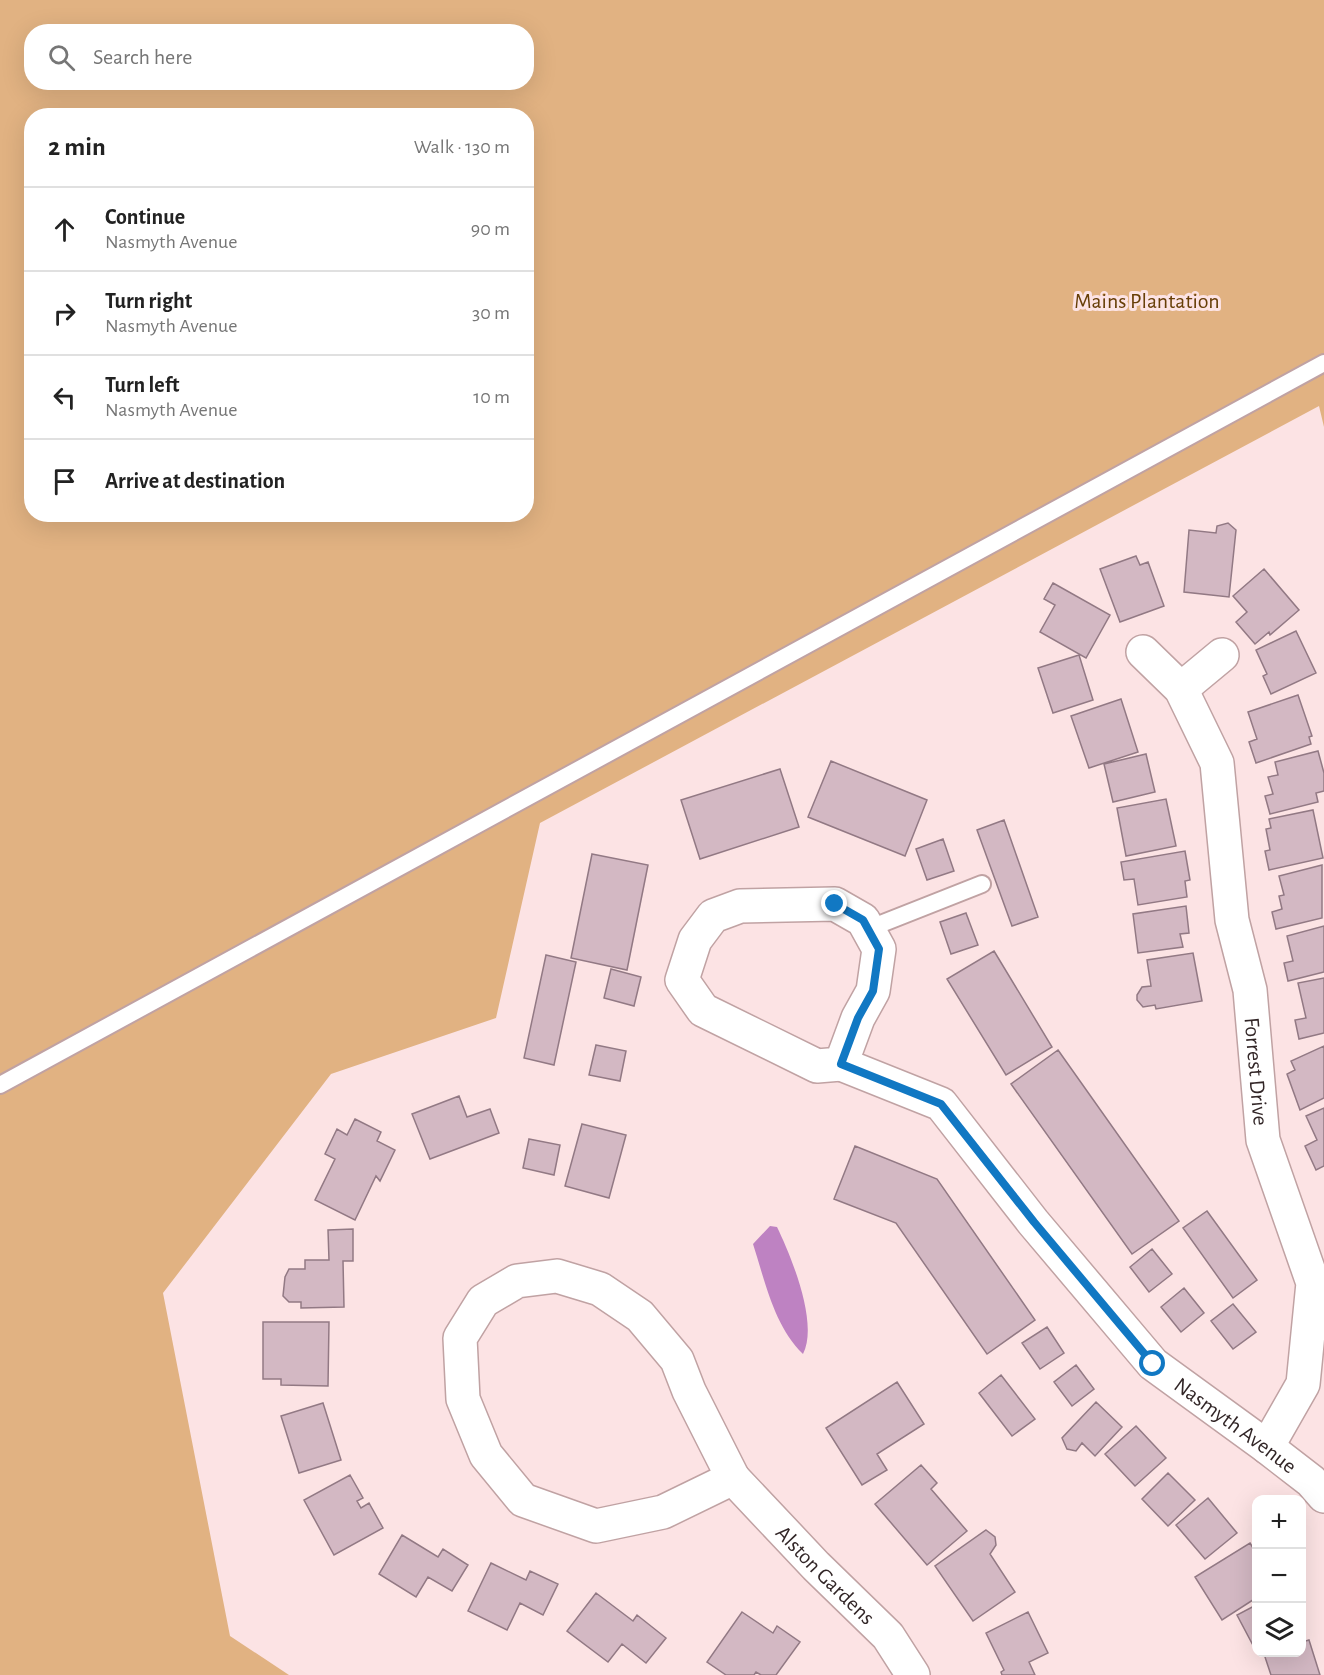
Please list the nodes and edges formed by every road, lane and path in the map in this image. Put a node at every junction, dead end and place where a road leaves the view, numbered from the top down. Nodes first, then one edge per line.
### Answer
1 (1324, 363) edge
2 (1143, 652) dead end
3 (1222, 655) dead end
4 (1180, 689) junction
5 (982, 884) dead end
6 (868, 929) junction
7 (841, 1064) junction
8 (0, 1085) edge
9 (1267, 1447) junction
10 (733, 1478) junction
11 (1324, 1497) edge
12 (913, 1675) edge

1 - 8 lane
2 - 4 street, Forrest Drive
3 - 4 street
4 - 9 street, Forrest Drive
5 - 6 lane
6 - 7 street, Nasmyth Avenue
6 - 7 street, Nasmyth Avenue
7 - 9 street, Nasmyth Avenue
9 - 11 street, Nasmyth Avenue
10 - 10 street, Alston Gardens
10 - 12 street, Alston Gardens

